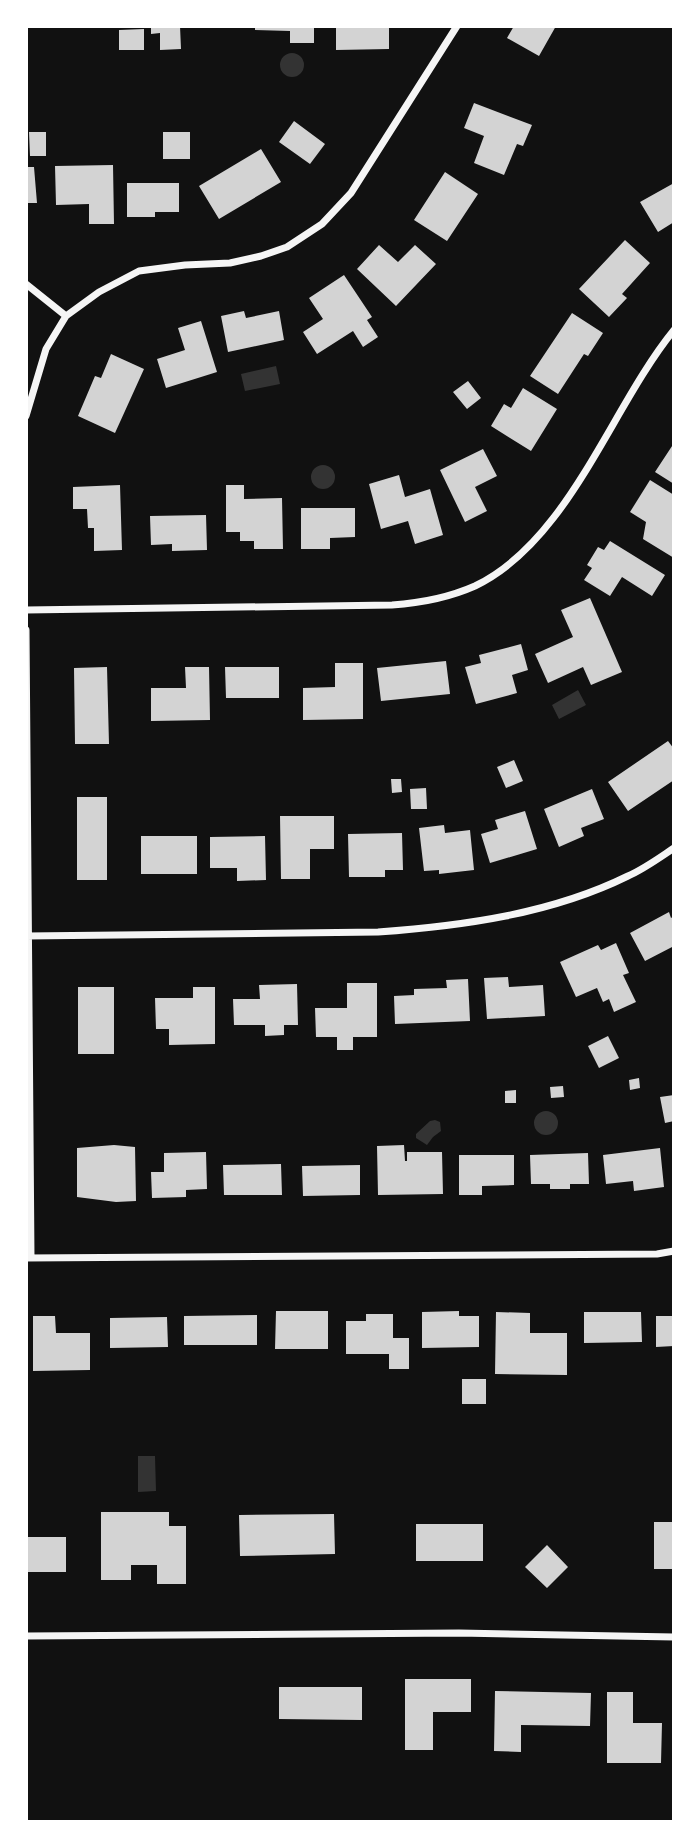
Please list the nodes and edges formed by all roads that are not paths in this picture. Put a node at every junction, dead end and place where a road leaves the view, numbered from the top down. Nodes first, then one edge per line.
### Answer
1 (457, 26) edge
2 (26, 284) edge
3 (66, 316) junction
4 (674, 330) edge
5 (26, 416) edge
6 (26, 610) edge
7 (26, 630) edge
8 (674, 848) edge
9 (27, 936) edge
10 (674, 1251) edge
11 (28, 1258) edge
12 (26, 1636) edge
13 (674, 1637) edge

1 - 3 street
2 - 3 street
3 - 5 street
4 - 6 street
7 - 9 street
8 - 9 street
9 - 11 street
10 - 11 street
12 - 13 street

